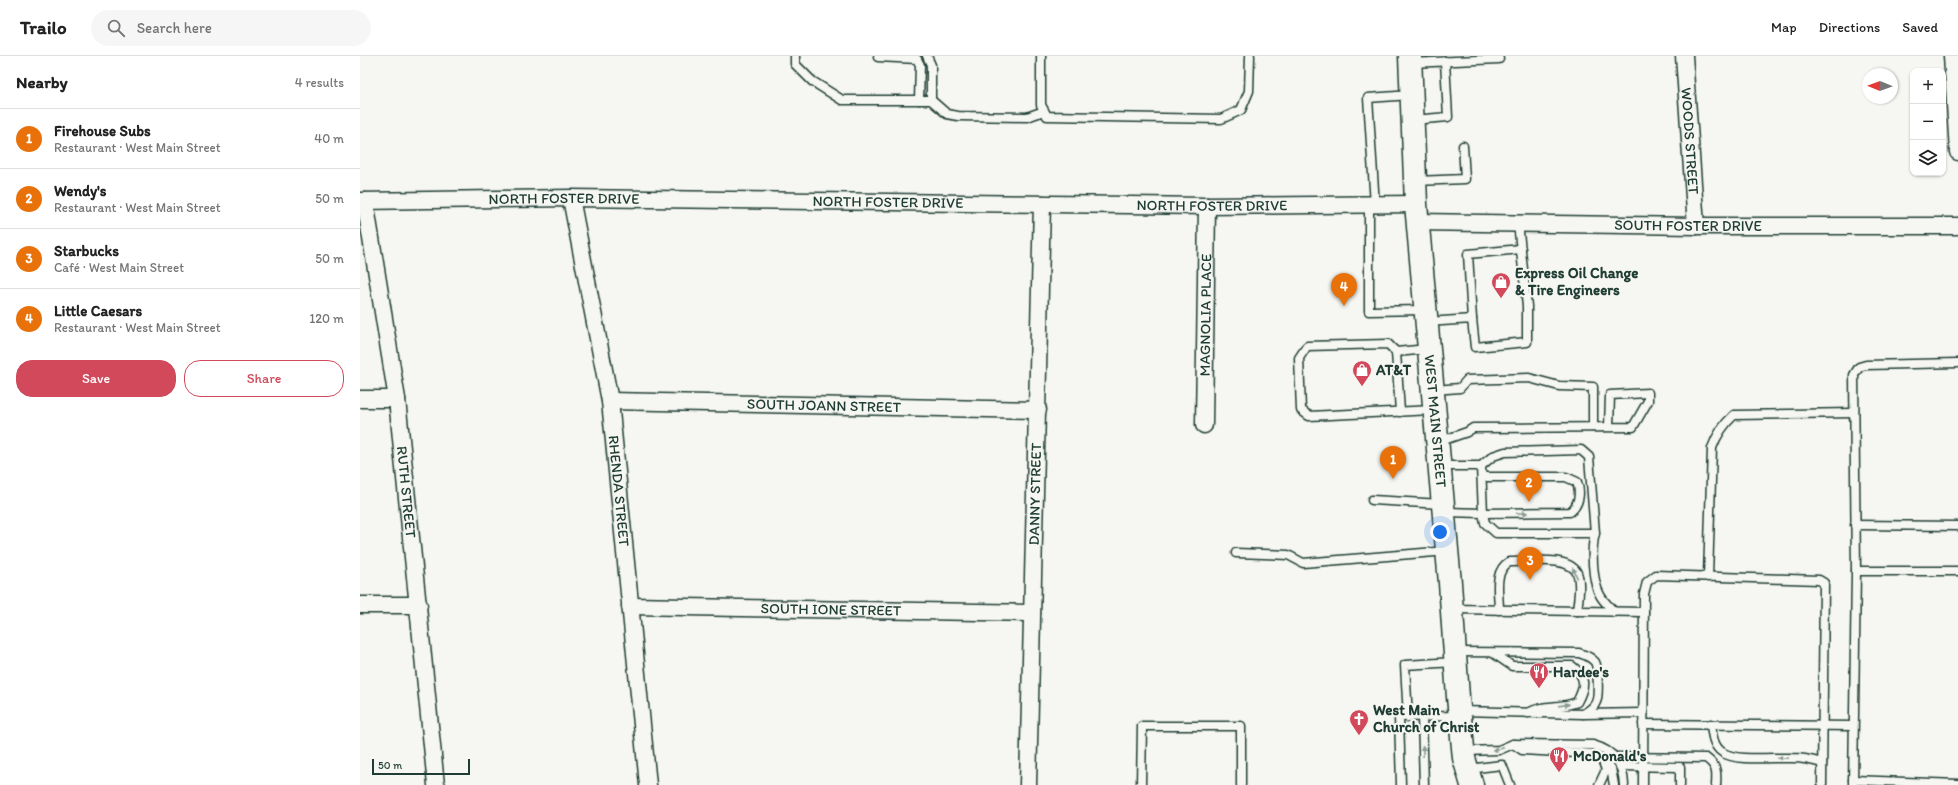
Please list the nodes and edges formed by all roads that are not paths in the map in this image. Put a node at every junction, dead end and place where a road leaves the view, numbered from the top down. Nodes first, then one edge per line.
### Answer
1 (796, 56) edge
2 (927, 56) edge
3 (1041, 56) edge
4 (1250, 56) edge
5 (1684, 56) edge
6 (1952, 56) edge
7 (878, 57) dead end
8 (1498, 59) dead end
9 (1410, 60) edge
10 (1445, 61) junction
11 (1411, 95) junction
12 (919, 100) junction
13 (931, 100) junction
14 (1044, 111) junction
15 (1412, 120) junction
16 (1462, 146) dead end
17 (1958, 152) edge
18 (1415, 181) junction
19 (572, 198) junction
20 (363, 201) edge
21 (1042, 204) junction
22 (1372, 205) junction
23 (1207, 206) junction
24 (1416, 213) junction
25 (1518, 224) junction
26 (1696, 226) junction
27 (1958, 226) edge
28 (1521, 249) junction
29 (1426, 316) junction
30 (1472, 319) junction
31 (1429, 348) junction
32 (1396, 352) junction
33 (1958, 363) edge
34 (360, 399) edge
35 (397, 399) junction
36 (1433, 400) junction
37 (610, 401) junction
38 (1038, 410) junction
39 (1400, 412) junction
40 (1854, 413) junction
41 (1204, 425) dead end
42 (1593, 427) junction
43 (1609, 427) junction
44 (1438, 442) junction
45 (1440, 466) junction
46 (1481, 466) junction
47 (1482, 477) junction
48 (1372, 500) dead end
49 (1443, 508) junction
50 (1483, 513) junction
51 (1855, 525) junction
52 (1958, 526) edge
53 (1595, 533) junction
54 (1447, 551) junction
55 (1236, 553) dead end
56 (1856, 571) junction
57 (1958, 572) edge
58 (1708, 577) junction
59 (360, 605) edge
60 (419, 605) junction
61 (630, 606) junction
62 (1452, 609) junction
63 (1499, 610) junction
64 (1577, 611) junction
65 (1614, 612) junction
66 (1644, 612) junction
67 (1032, 613) junction
68 (1493, 652) junction
69 (1455, 657) junction
70 (1460, 713) junction
71 (1527, 713) junction
72 (1643, 713) junction
73 (1583, 714) junction
74 (1408, 717) junction
75 (1422, 717) junction
76 (1643, 724) junction
77 (1711, 724) junction
78 (1822, 725) junction
79 (1853, 726) junction
80 (1513, 744) junction
81 (1614, 756) junction
82 (1643, 757) junction
83 (1684, 758) junction
84 (1602, 759) junction
85 (1822, 762) junction
86 (1620, 766) junction
87 (1643, 766) junction
88 (1680, 767) junction
89 (1468, 768) edge
90 (1853, 783) edge
91 (1958, 784) edge
92 (436, 785) edge
93 (648, 785) edge
94 (1028, 785) edge
95 (1141, 785) edge
96 (1241, 785) edge
97 (1401, 785) edge
98 (1424, 785) edge
99 (1510, 785) edge
100 (1598, 785) edge
101 (1614, 785) edge
102 (1624, 785) edge
103 (1643, 785) edge
104 (1680, 785) edge
105 (1716, 785) edge
106 (1822, 785) edge

1 - 12 lane
2 - 13 lane
3 - 14 lane
4 - 14 lane
5 - 26 street, WOODS STREET
6 - 17 street
7 - 12 lane
8 - 10 lane
9 - 10 lane
9 - 11 main road, WEST MAIN STREET
10 - 15 lane
11 - 15 main road, WEST MAIN STREET
11 - 22 lane
12 - 13 lane
13 - 14 lane
15 - 18 main road, WEST MAIN STREET
16 - 18 lane
18 - 24 main road, WEST MAIN STREET
19 - 20 street, NORTH FOSTER DRIVE
19 - 21 street, NORTH FOSTER DRIVE
19 - 37 street, RHENDA STREET
20 - 35 street, RUTH STREET
21 - 23 street, NORTH FOSTER DRIVE
21 - 38 street, DANNY STREET
22 - 23 street, NORTH FOSTER DRIVE
22 - 24 street, NORTH FOSTER DRIVE
22 - 29 lane
23 - 41 street, MAGNOLIA PLACE
24 - 25 street, SOUTH FOSTER DRIVE
24 - 29 main road, WEST MAIN STREET
25 - 26 street, SOUTH FOSTER DRIVE
25 - 28 lane
26 - 27 street, SOUTH FOSTER DRIVE
28 - 30 lane
28 - 30 lane
29 - 30 lane
29 - 31 main road, WEST MAIN STREET
31 - 32 lane
31 - 36 main road, WEST MAIN STREET
32 - 39 lane
32 - 39 lane
33 - 40 lane
34 - 35 street
35 - 60 street, RUTH STREET
36 - 39 lane
36 - 42 lane
36 - 44 main road, WEST MAIN STREET
37 - 38 street, SOUTH JOANN STREET
37 - 61 street, RHENDA STREET
38 - 67 street, DANNY STREET
40 - 51 lane
40 - 58 lane
42 - 43 lane
42 - 44 lane
43 - 43 lane
44 - 45 main road, WEST MAIN STREET
45 - 46 lane
45 - 49 main road, WEST MAIN STREET
46 - 47 lane
46 - 53 lane
47 - 50 lane
50 -> 47 lane
48 - 49 lane
49 - 50 lane
49 - 54 main road, WEST MAIN STREET
50 - 53 lane
51 - 52 lane
51 - 56 lane
53 - 65 lane
54 - 55 lane
54 - 62 main road, WEST MAIN STREET
56 - 57 lane
56 - 79 lane
58 - 66 lane
58 - 78 lane
59 - 60 street
60 - 92 street, RUTH STREET
61 - 67 street, SOUTH IONE STREET
61 - 93 street, RHENDA STREET
62 - 63 lane
62 - 69 main road, WEST MAIN STREET
63 - 64 lane
64 -> 63 lane
64 - 65 lane
65 - 66 lane
66 - 72 lane
67 - 94 street, DANNY STREET
68 - 69 lane
71 -> 68 lane
68 - 73 lane
69 - 70 main road, WEST MAIN STREET
69 - 74 lane
70 - 71 lane
70 - 75 lane
70 - 89 main road, WEST MAIN STREET
71 - 73 lane
72 - 73 lane
72 - 76 lane
74 - 75 lane
74 - 97 lane
98 -> 75 lane
76 - 77 lane
76 - 82 lane
77 - 78 lane
85 -> 77 lane
78 - 79 lane
78 - 85 lane
79 - 90 lane
80 - 81 lane
80 - 84 lane
80 -> 89 lane
81 - 82 lane
81 - 86 lane
82 - 83 lane
82 - 87 lane
83 - 88 lane
83 - 105 lane
84 - 100 lane
84 - 101 lane
85 - 106 lane
86 - 87 lane
86 - 102 lane
87 - 88 lane
87 - 103 lane
88 - 104 lane
89 - 99 lane
90 - 91 lane
95 - 96 lane

